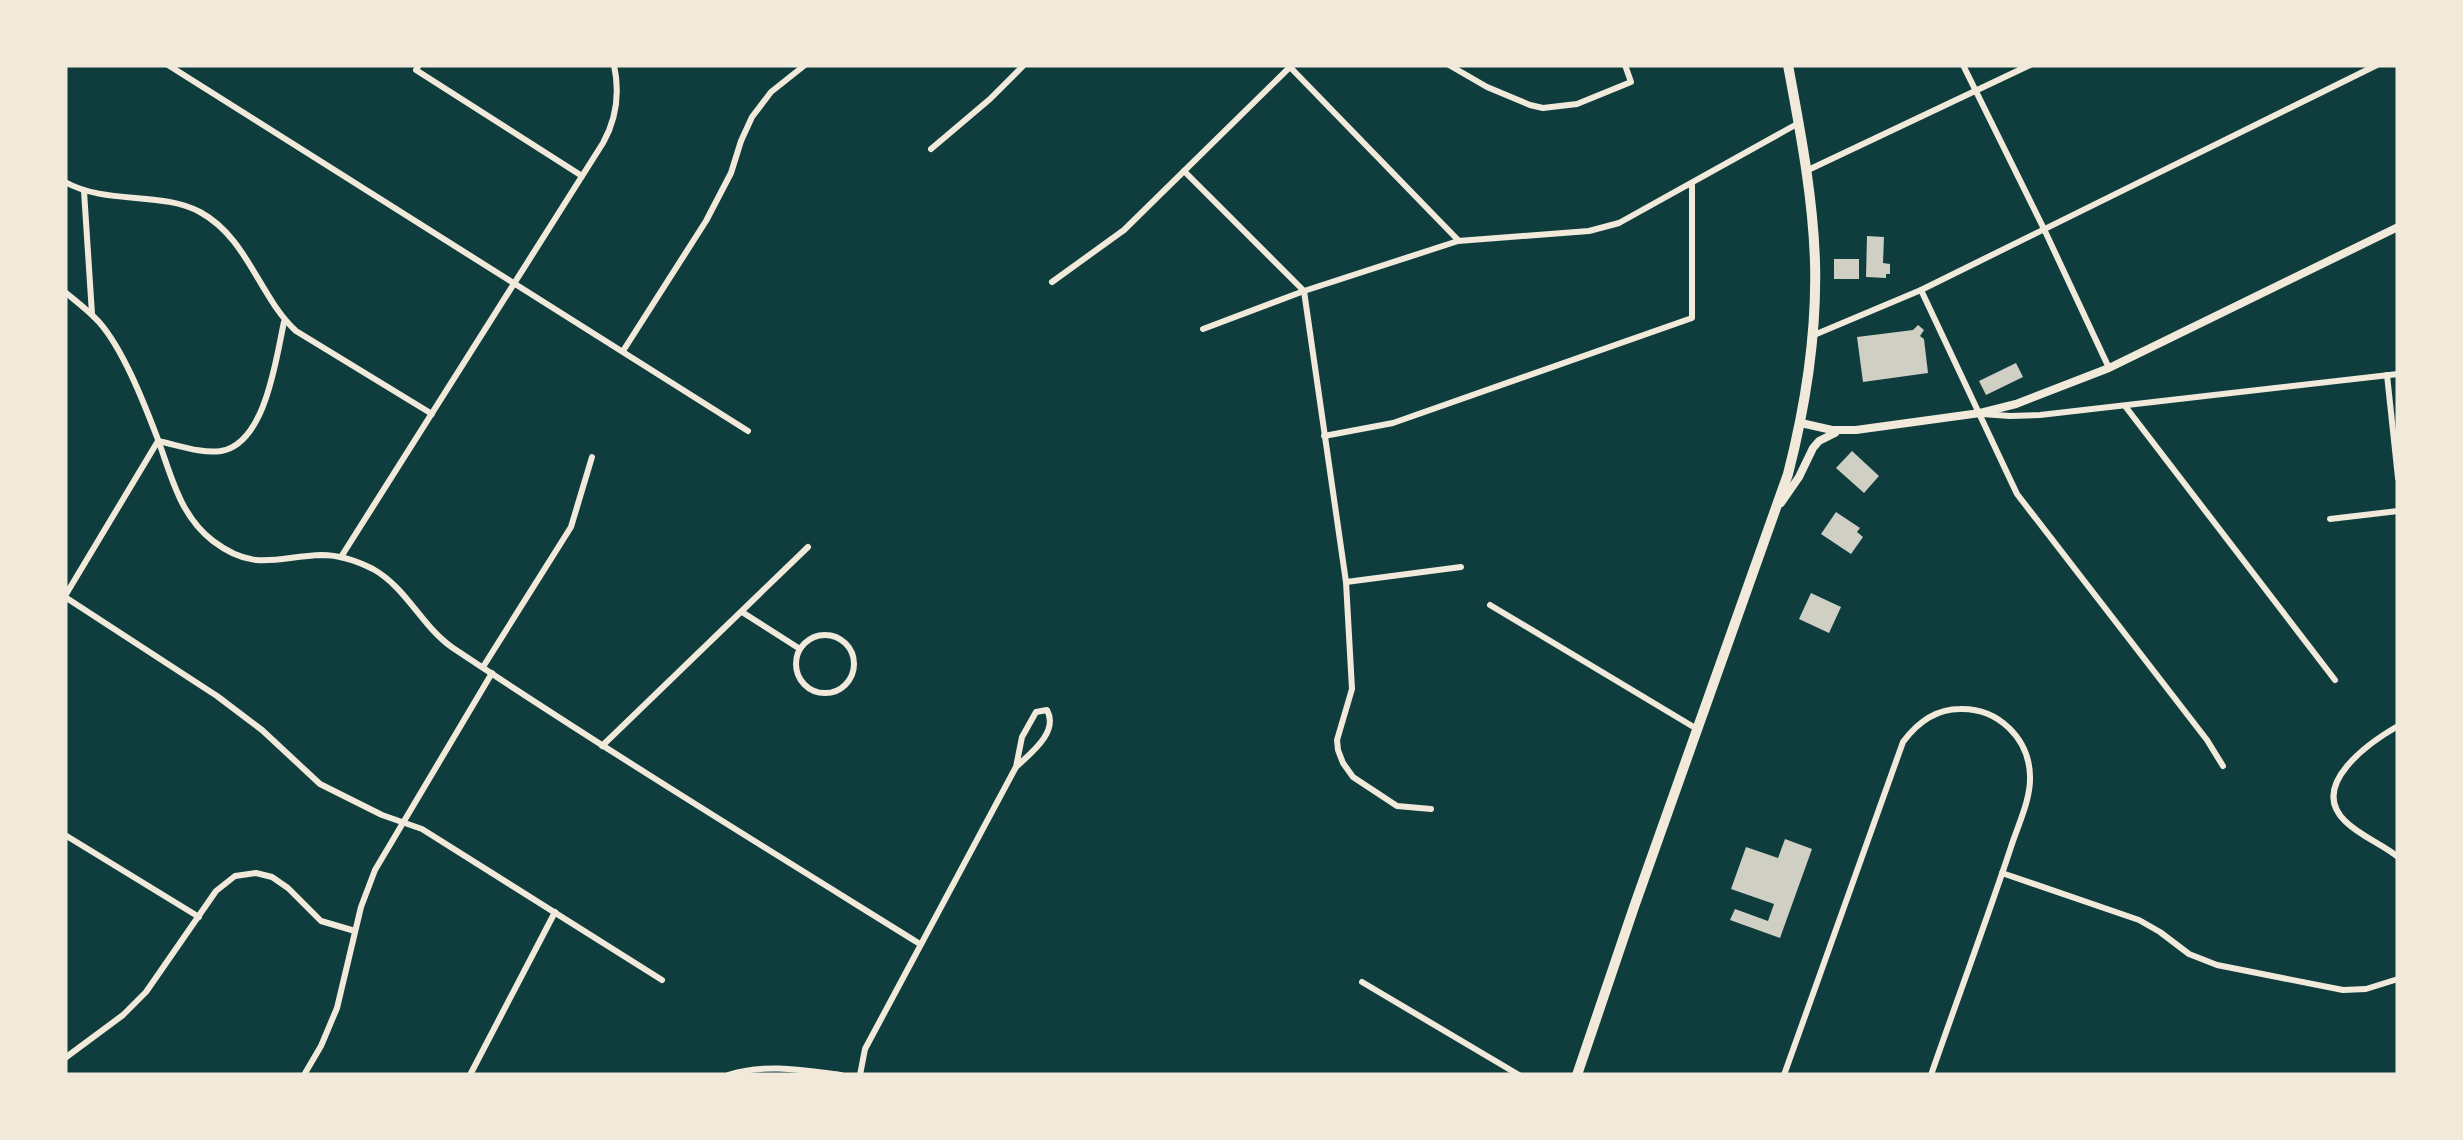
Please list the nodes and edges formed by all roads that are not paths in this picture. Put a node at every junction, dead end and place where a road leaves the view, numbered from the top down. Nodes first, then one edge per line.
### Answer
1 (168, 65) edge
2 (419, 65) edge
3 (614, 65) edge
4 (805, 65) edge
5 (1024, 65) edge
6 (1448, 65) edge
7 (1626, 65) edge
8 (1788, 65) edge
9 (1963, 65) edge
10 (2030, 65) edge
11 (2377, 65) edge
12 (1290, 66) edge
13 (180, 68) edge
14 (1976, 92) junction
15 (1798, 124) junction
16 (932, 149) dead end
17 (1184, 171) junction
18 (1806, 171) junction
19 (582, 176) junction
20 (65, 182) edge
21 (1692, 184) junction
22 (84, 191) junction
23 (2398, 227) edge
24 (2044, 229) junction
25 (1458, 240) junction
26 (1052, 282) dead end
27 (516, 284) junction
28 (1921, 290) junction
29 (1304, 291) junction
30 (65, 292) edge
31 (92, 315) junction
32 (284, 320) junction
33 (1204, 329) dead end
34 (1814, 335) junction
35 (623, 352) junction
36 (2109, 368) junction
37 (2398, 374) edge
38 (2387, 375) junction
39 (2124, 404) junction
40 (1980, 414) junction
41 (432, 415) junction
42 (1801, 422) junction
43 (748, 431) dead end
44 (1840, 431) junction
45 (1324, 436) junction
46 (158, 441) junction
47 (592, 457) dead end
48 (2398, 478) edge
49 (2398, 512) edge
50 (1772, 517) junction
51 (2330, 518) dead end
52 (808, 546) dead end
53 (341, 556) junction
54 (1461, 567) dead end
55 (1346, 582) junction
56 (65, 596) edge
57 (1490, 605) dead end
58 (741, 612) junction
59 (800, 649) junction
60 (483, 666) junction
61 (492, 673) junction
62 (2336, 680) dead end
63 (2398, 726) edge
64 (1696, 729) junction
65 (602, 746) junction
66 (2224, 766) dead end
67 (1016, 767) junction
68 (1431, 810) dead end
69 (402, 821) junction
70 (65, 835) edge
71 (2398, 857) edge
72 (2002, 873) junction
73 (555, 912) junction
74 (198, 917) junction
75 (355, 932) junction
76 (920, 944) junction
77 (2398, 978) edge
78 (662, 980) dead end
79 (1362, 982) dead end
80 (65, 1058) edge
81 (304, 1075) edge
82 (470, 1075) edge
83 (728, 1075) edge
84 (841, 1075) edge
85 (860, 1075) edge
86 (1519, 1075) edge
87 (1576, 1075) edge
88 (1784, 1075) edge
89 (1931, 1075) edge

1 - 13 street
2 - 19 street
3 - 19 street
4 - 35 street
5 - 16 street
6 - 7 street
8 - 15 main road
9 - 14 street
10 - 14 street
11 - 24 street
12 - 17 street
12 - 25 street
13 - 27 street
14 - 18 street
14 - 24 street
15 - 18 main road
15 - 21 street
17 - 26 street
17 - 29 street
18 - 34 main road
19 - 27 street
20 - 22 street
21 - 25 street
21 - 45 street
22 - 31 street
22 - 32 street
23 - 36 street
24 - 28 street
24 - 36 street
25 - 29 street
27 - 35 street
27 - 41 street
28 - 34 street
28 - 40 street
29 - 33 street
29 - 45 street
30 - 31 street
31 - 46 street
32 - 41 street
32 - 46 street
34 - 42 main road
35 - 43 street
36 - 40 street
37 - 38 street
38 - 39 street
38 - 48 street
39 - 40 street
39 - 62 street
40 - 44 street
40 - 66 street
41 - 53 street
42 - 44 street
42 - 50 main road
44 - 50 street
45 - 55 street
46 - 53 street
46 - 56 street
47 - 60 street
49 - 51 street
50 - 64 main road
52 - 58 street
53 - 60 street
54 - 55 street
55 - 68 street
56 - 69 street
57 - 64 street
58 - 59 street
58 - 65 street
59 - 59 street
60 - 61 street
61 - 65 street
61 - 69 street
63 - 71 street
64 - 87 main road
65 - 76 street
67 - 67 street
67 - 76 street
69 - 73 street
69 - 75 street
70 - 74 street
72 - 77 street
72 - 88 street
72 - 89 street
73 - 78 street
73 - 82 street
74 - 75 street
74 - 80 street
75 - 81 street
76 - 85 street
79 - 86 street
83 - 84 street

